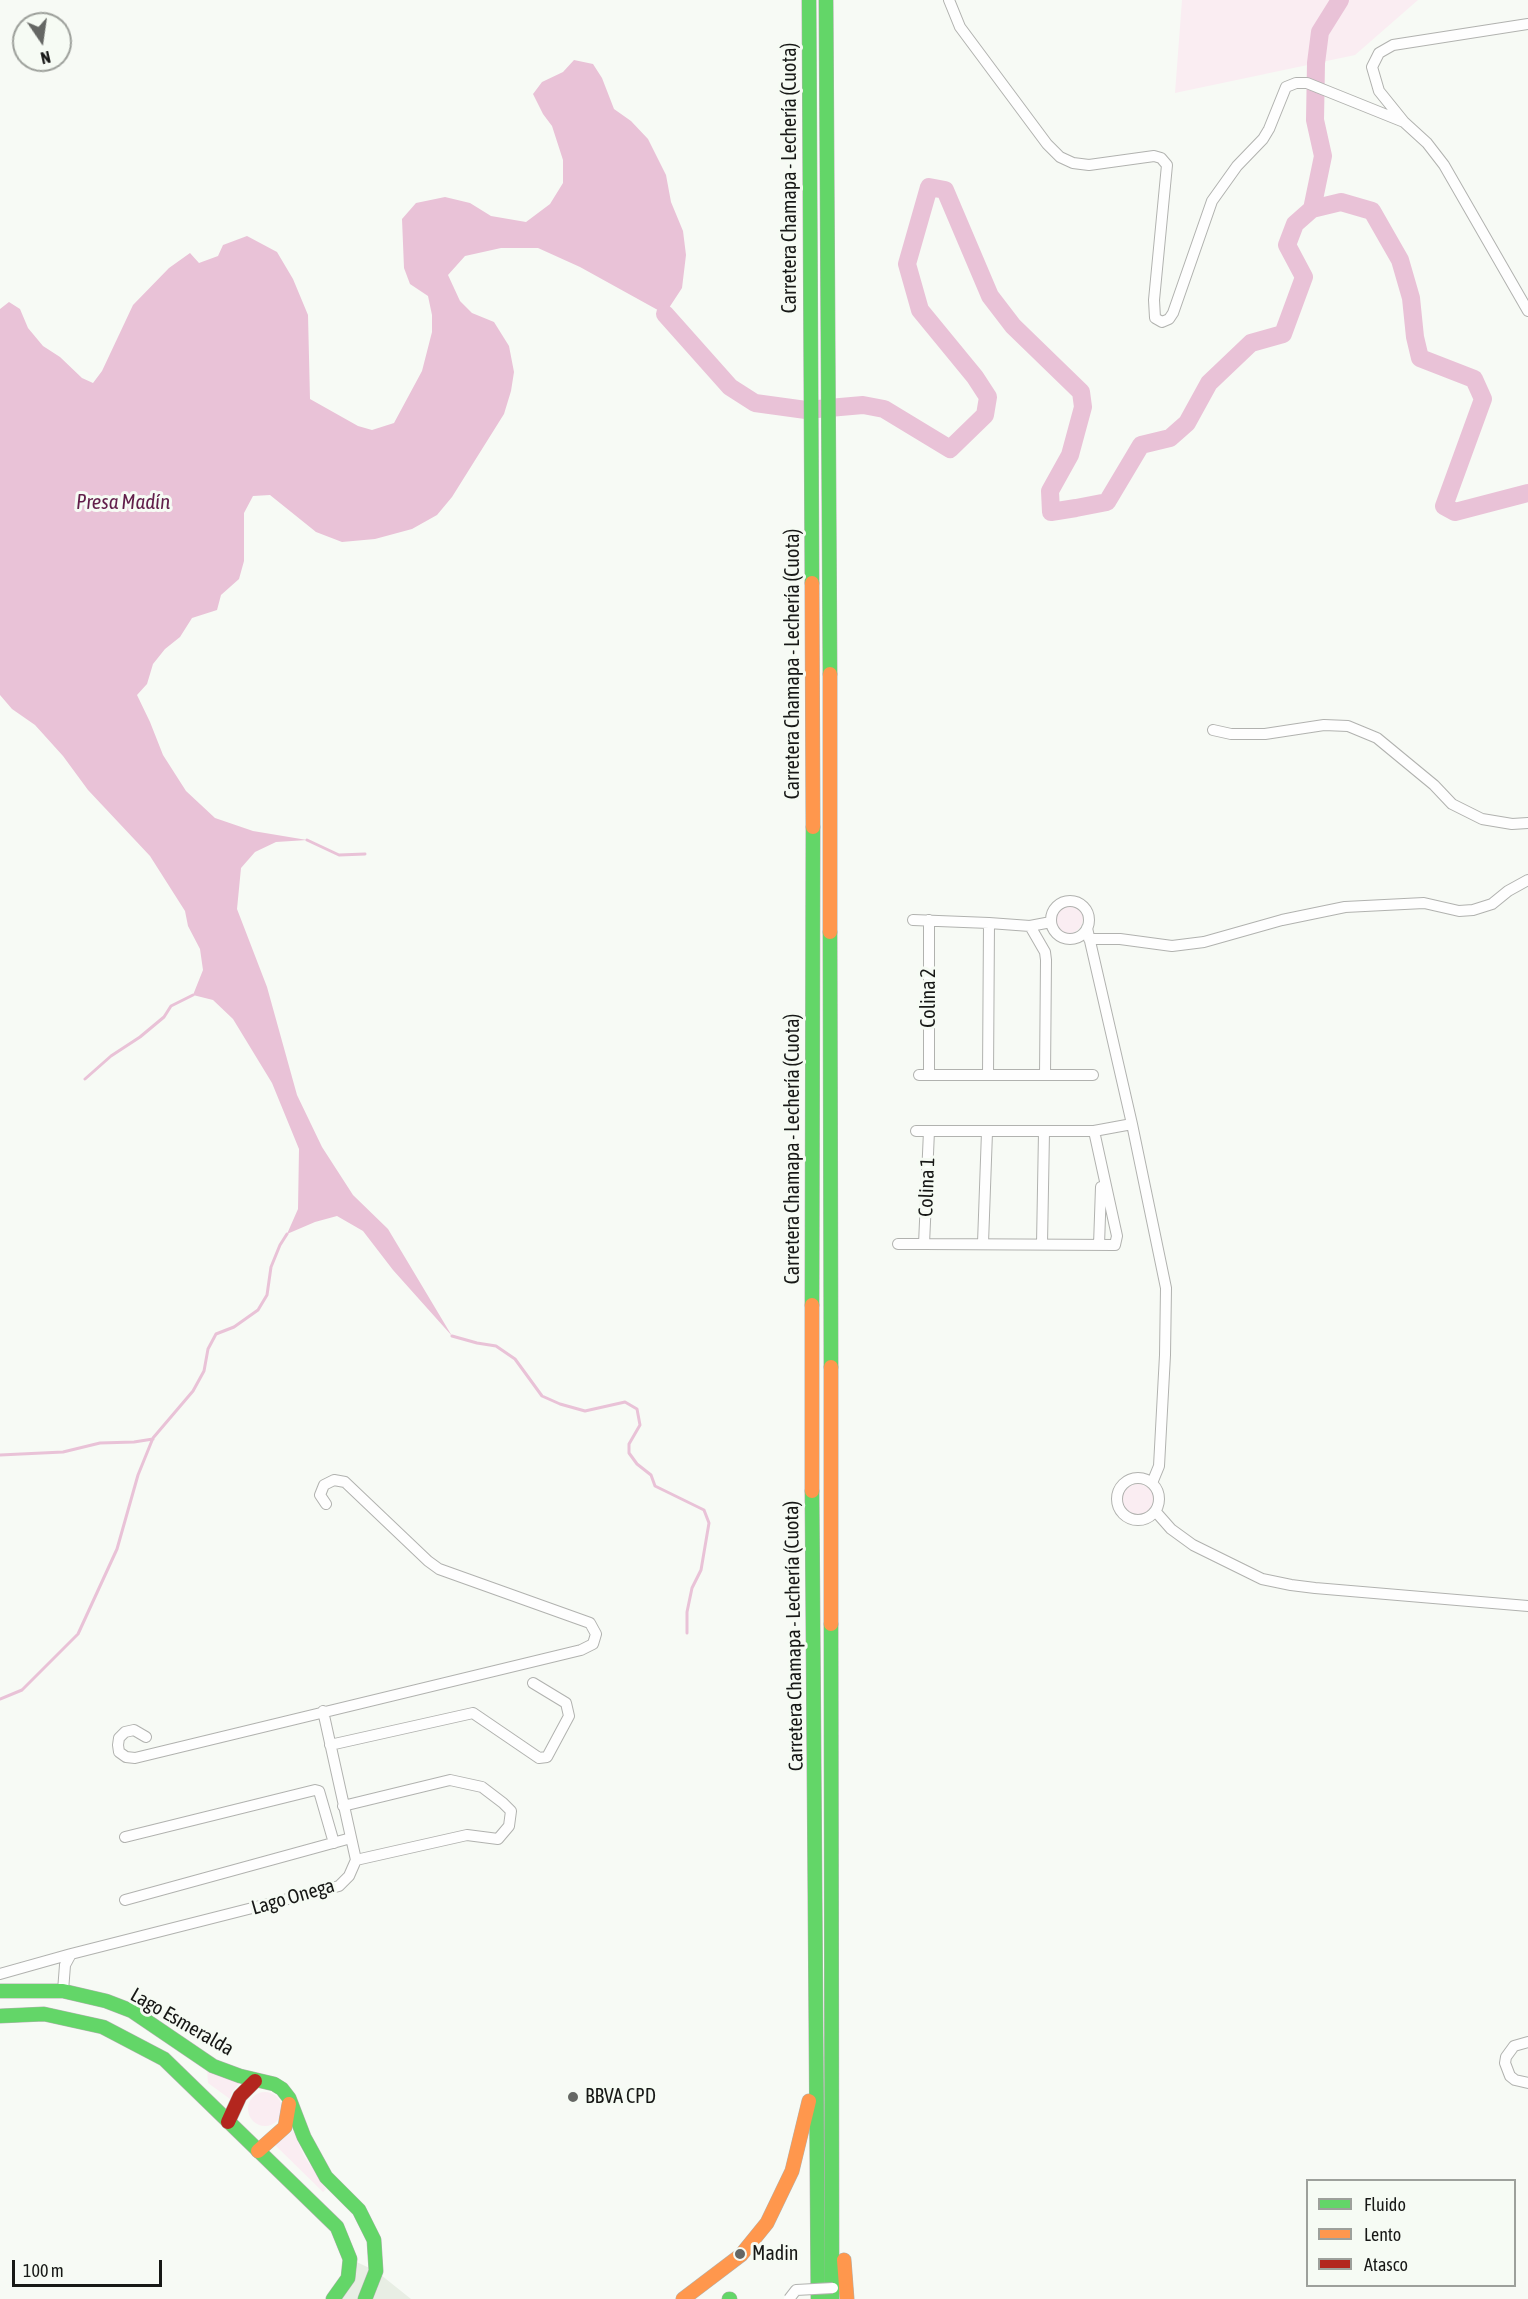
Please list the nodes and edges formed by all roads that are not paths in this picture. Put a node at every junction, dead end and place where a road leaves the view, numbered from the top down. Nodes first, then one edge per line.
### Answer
1 (809, 0) edge
2 (826, 0) edge
3 (949, 0) edge
4 (1528, 24) edge
5 (1404, 122) junction
6 (1528, 311) edge
7 (1213, 730) dead end
8 (1528, 823) edge
9 (1528, 880) edge
10 (913, 920) dead end
11 (929, 920) junction
12 (989, 923) junction
13 (1030, 926) junction
14 (1052, 926) junction
15 (1088, 934) junction
16 (1039, 943) junction
17 (988, 1075) junction
18 (1045, 1075) junction
19 (1093, 1075) dead end
20 (1132, 1124) junction
21 (916, 1131) dead end
22 (929, 1131) junction
23 (1094, 1131) junction
24 (987, 1132) junction
25 (1044, 1132) junction
26 (1101, 1172) junction
27 (983, 1243) junction
28 (898, 1244) dead end
29 (924, 1244) junction
30 (1042, 1244) junction
31 (1099, 1245) junction
32 (1152, 1483) junction
33 (326, 1504) dead end
34 (1156, 1512) junction
35 (1528, 1606) edge
36 (533, 1683) dead end
37 (323, 1711) junction
38 (146, 1737) dead end
39 (330, 1745) junction
40 (343, 1806) junction
41 (125, 1837) dead end
42 (351, 1838) junction
43 (334, 1843) junction
44 (356, 1860) junction
45 (125, 1900) dead end
46 (71, 1954) junction
47 (0, 1974) edge
48 (0, 1991) edge
49 (63, 1991) junction
50 (0, 2016) edge
51 (817, 2027) junction
52 (1528, 2042) edge
53 (255, 2081) junction
54 (1528, 2083) edge
55 (228, 2122) junction
56 (293, 2127) junction
57 (258, 2151) junction
58 (832, 2218) junction
59 (333, 2299) edge
60 (364, 2299) edge
61 (684, 2299) edge
62 (818, 2299) edge
63 (832, 2299) edge
64 (847, 2299) edge

1 - 51 main road, Carretera Chamapa - Lechería (Cuota)
2 - 58 main road, Carretera Chamapa - Lechería (Cuota)
3 - 5 street
4 - 5 street
5 - 6 street
7 - 8 street
9 - 15 street
10 - 11 street
11 - 12 street
11 - 17 street, Colina 2
12 - 13 street
12 - 17 street
13 - 14 street
13 - 16 street
14 - 15 street
14 - 15 street
14 - 16 street
15 - 20 street
16 - 18 street
17 - 18 street, Colina 2
18 - 19 street, Colina 2
20 - 23 street, Colina 1
20 - 32 street
21 - 22 street, Colina 1
22 - 24 street, Colina 1
22 - 29 street, Colina 1
23 - 25 street, Colina 1
23 - 26 street, Colina 1
24 - 25 street, Colina 1
24 - 27 street
25 - 30 street
26 - 31 street, Colina 1
26 - 31 street, Colina 1
27 - 29 street, Colina 1
27 - 30 street, Colina 1
28 - 29 street, Colina 1
30 - 31 street, Colina 1
32 - 34 street
32 - 34 street
33 - 37 street
34 - 35 street
36 - 39 street
37 - 38 street
37 - 39 street, Lago Onega
39 - 40 street, Lago Onega
40 - 42 street, Lago Onega
40 - 44 street
41 - 43 street
42 - 43 street
42 - 44 street, Lago Onega
43 - 45 street
44 - 46 street, Lago Onega
46 - 47 street, Lago Onega
46 - 49 street
48 - 49 main road, Lago Esmeralda
49 - 53 main road, Lago Esmeralda
50 - 55 main road
51 - 61 main road
51 - 62 main road, Carretera Chamapa - Lechería (Cuota)
52 - 54 street
53 - 55 main road
53 - 56 main road, Lago Esmeralda
55 - 57 main road
56 - 57 main road
56 - 60 main road
57 - 59 main road
58 - 63 main road, Carretera Chamapa - Lechería (Cuota)
58 - 64 main road

